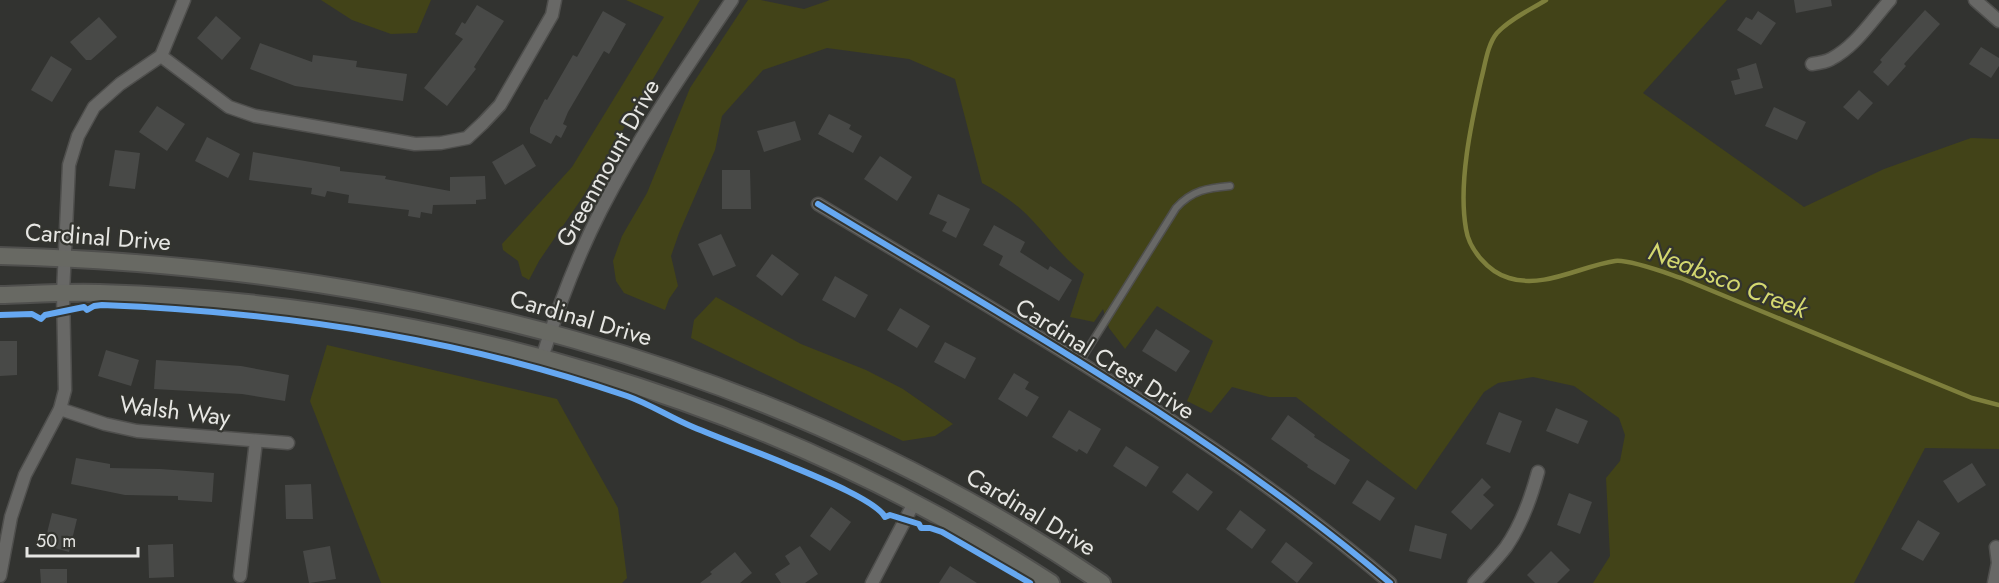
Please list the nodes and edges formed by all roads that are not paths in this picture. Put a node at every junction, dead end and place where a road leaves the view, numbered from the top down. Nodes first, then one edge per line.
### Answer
1 (184, 0) edge
2 (555, 0) edge
3 (732, 0) edge
4 (1890, 0) edge
5 (1975, 0) edge
6 (1999, 21) edge
7 (161, 56) junction
8 (1812, 64) dead end
9 (1230, 186) dead end
10 (818, 204) dead end
11 (0, 256) edge
12 (66, 258) junction
13 (63, 293) junction
14 (0, 295) edge
15 (550, 332) junction
16 (542, 358) junction
17 (1079, 363) junction
18 (60, 408) junction
19 (256, 441) junction
20 (288, 443) dead end
21 (1538, 472) dead end
22 (914, 503) junction
23 (1996, 547) dead end
24 (0, 576) edge
25 (240, 576) dead end
26 (872, 583) edge
27 (1051, 583) edge
28 (1102, 583) edge
29 (1390, 583) edge
30 (1474, 583) edge
31 (1994, 583) edge

1 - 7 street
2 - 7 street
3 - 15 street, Greenmount Drive
4 - 8 street
5 - 6 street
7 - 12 street
9 - 17 lane
10 - 17 street, Cardinal Crest Drive
11 - 12 main road, Cardinal Drive
12 - 13 street
12 - 15 main road, Cardinal Drive
13 - 14 main road, Cardinal Drive
13 - 16 main road, Cardinal Drive
13 - 18 street
15 - 16 street, Greenmount Drive
15 - 28 main road, Cardinal Drive
16 - 22 main road, Cardinal Drive
17 - 29 street, Cardinal Crest Drive
18 - 19 street, Walsh Way
18 - 24 street
19 - 20 street, Walsh Way
19 - 25 street
21 - 30 street
22 - 26 street
22 - 27 main road, Cardinal Drive
23 - 31 street

